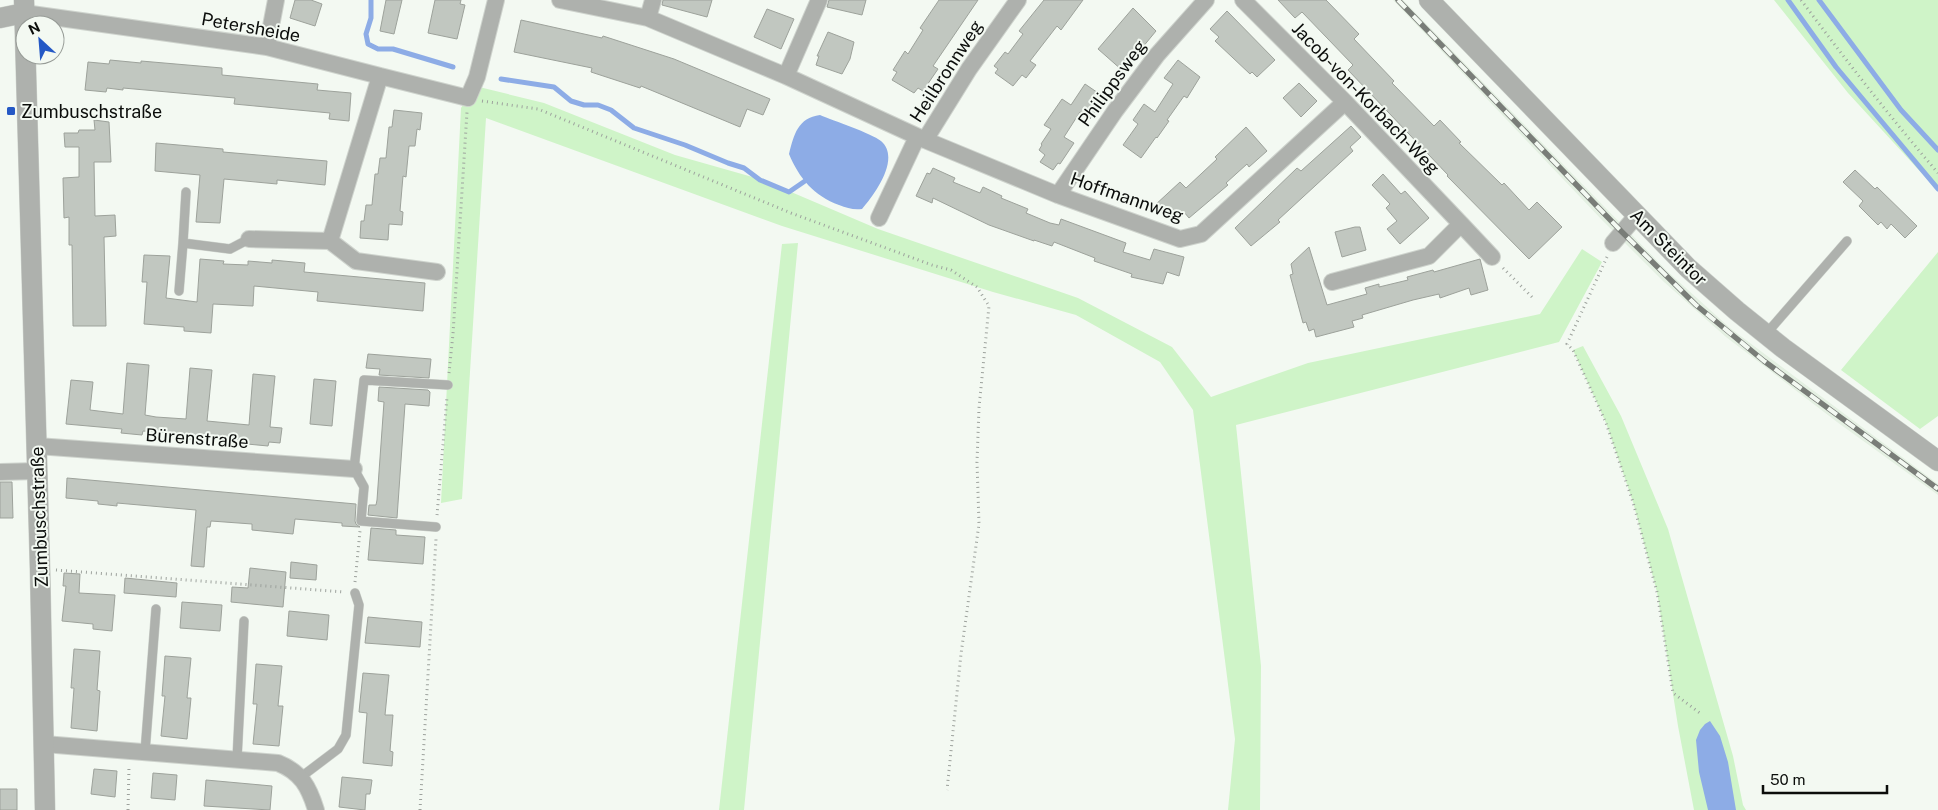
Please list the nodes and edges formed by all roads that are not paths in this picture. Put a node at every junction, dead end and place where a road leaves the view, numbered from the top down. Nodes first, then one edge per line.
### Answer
1 (276, 0) edge
2 (496, 0) edge
3 (560, 0) edge
4 (653, 0) edge
5 (819, 0) edge
6 (1018, 0) edge
7 (1206, 0) edge
8 (1243, 0) edge
9 (1429, 0) edge
10 (24, 7) edge
11 (0, 18) edge
12 (648, 18) junction
13 (267, 47) junction
14 (380, 76) junction
15 (786, 76) junction
16 (1344, 102) junction
17 (921, 139) junction
18 (186, 192) dead end
19 (1058, 194) junction
20 (1637, 215) junction
21 (879, 218) dead end
22 (1461, 224) junction
23 (249, 239) joint
24 (330, 241) junction
25 (1847, 241) dead end
26 (183, 243) junction
27 (1613, 243) road end
28 (1492, 256) road end
29 (437, 272) dead end
30 (1332, 282) dead end
31 (179, 291) dead end
32 (1766, 334) junction
33 (448, 385) road end
34 (36, 446) junction
35 (1938, 461) edge
36 (354, 469) junction
37 (0, 472) edge
38 (37, 472) junction
39 (436, 527) road end
40 (354, 593) road end
41 (156, 609) dead end
42 (244, 621) dead end
43 (44, 744) junction
44 (138, 751) junction
45 (237, 759) junction
46 (301, 777) junction
47 (45, 810) edge
48 (316, 810) edge

1 - 13 street
2 - 14 street, Petersheide
3 - 12 street, Hoffmannweg
4 - 12 street
5 - 15 street
6 - 17 street, Heilbronnweg
7 - 19 street, Philippsweg
8 - 16 street, Jacob-von-Korbach-Weg
9 - 20 street, Am Steintor
10 - 11 street
10 - 13 street, Petersheide
10 - 34 street, Zumbuschstraße
12 - 15 street, Hoffmannweg
13 - 14 street, Petersheide
14 - 24 street
15 - 17 street, Hoffmannweg
16 - 19 street, Hoffmannweg
16 - 22 street, Jacob-von-Korbach-Weg
17 - 19 street, Hoffmannweg
17 - 21 street
18 - 26 lane
20 - 27 street
20 - 32 street, Am Steintor
22 - 28 street, Jacob-von-Korbach-Weg
22 - 30 street
23 - 24 street
23 - 26 lane
24 - 29 street
25 - 32 lane
26 - 31 lane
32 - 35 street, Am Steintor
33 - 36 lane
34 - 36 street, Bürenstraße
34 - 38 street, Zumbuschstraße
36 - 39 lane
37 - 38 street
38 - 43 street, Zumbuschstraße
40 - 46 lane
41 - 44 lane
42 - 45 lane
43 - 44 street
43 - 47 street, Zumbuschstraße
44 - 45 street
45 - 46 street
46 - 48 street

